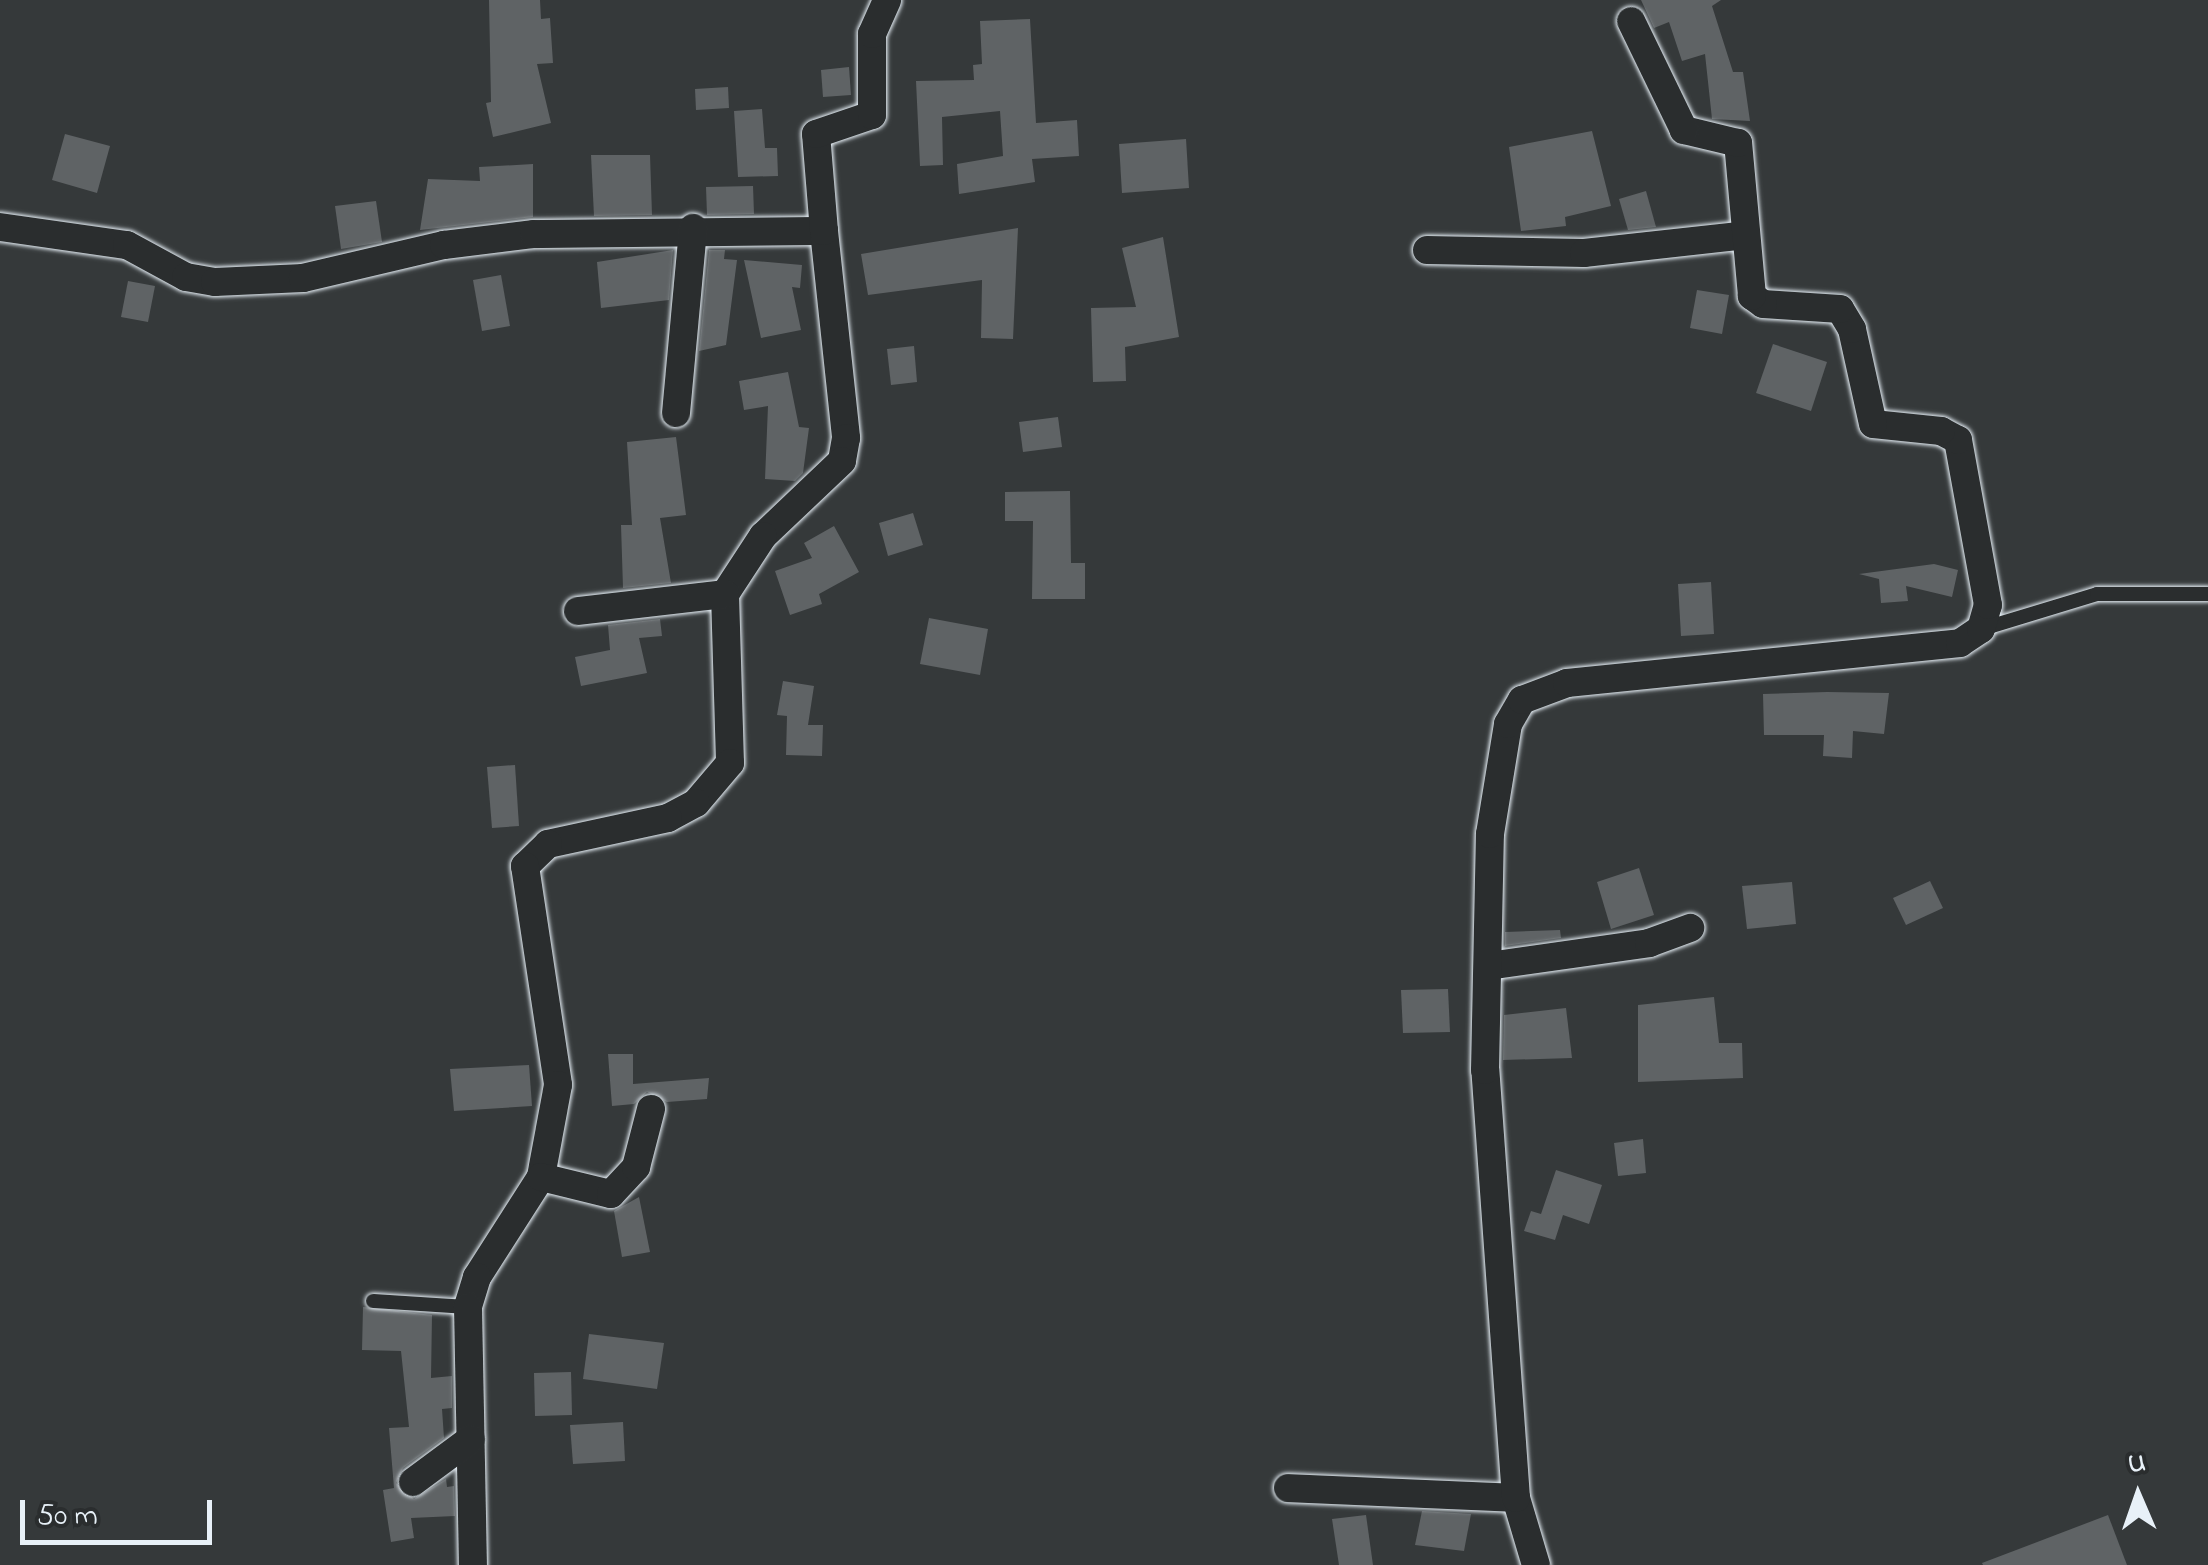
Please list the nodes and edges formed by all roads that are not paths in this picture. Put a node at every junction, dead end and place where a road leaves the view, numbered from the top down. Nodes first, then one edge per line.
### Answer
1 (886, 0) edge
2 (1631, 21) dead end
3 (0, 228) edge
4 (694, 228) junction
5 (824, 232) junction
6 (1746, 234) junction
7 (1426, 250) dead end
8 (676, 413) dead end
9 (725, 594) junction
10 (2208, 594) edge
11 (578, 611) dead end
12 (1981, 630) junction
13 (1690, 928) dead end
14 (1488, 966) junction
15 (651, 1109) dead end
16 (541, 1177) junction
17 (373, 1301) dead end
18 (468, 1307) junction
19 (470, 1439) junction
20 (413, 1482) dead end
21 (1288, 1488) dead end
22 (1516, 1498) junction
23 (473, 1565) edge
24 (1536, 1565) edge

1 - 5 street
2 - 6 street
3 - 4 street
4 - 5 street
4 - 8 street
5 - 9 street
6 - 7 street
6 - 12 street
9 - 11 street
9 - 16 street
10 - 12 lane
12 - 14 street
13 - 14 street
14 - 22 street
15 - 16 street
16 - 18 street
17 - 18 lane
18 - 19 street
19 - 20 street
19 - 23 street
21 - 22 street
22 - 24 street

